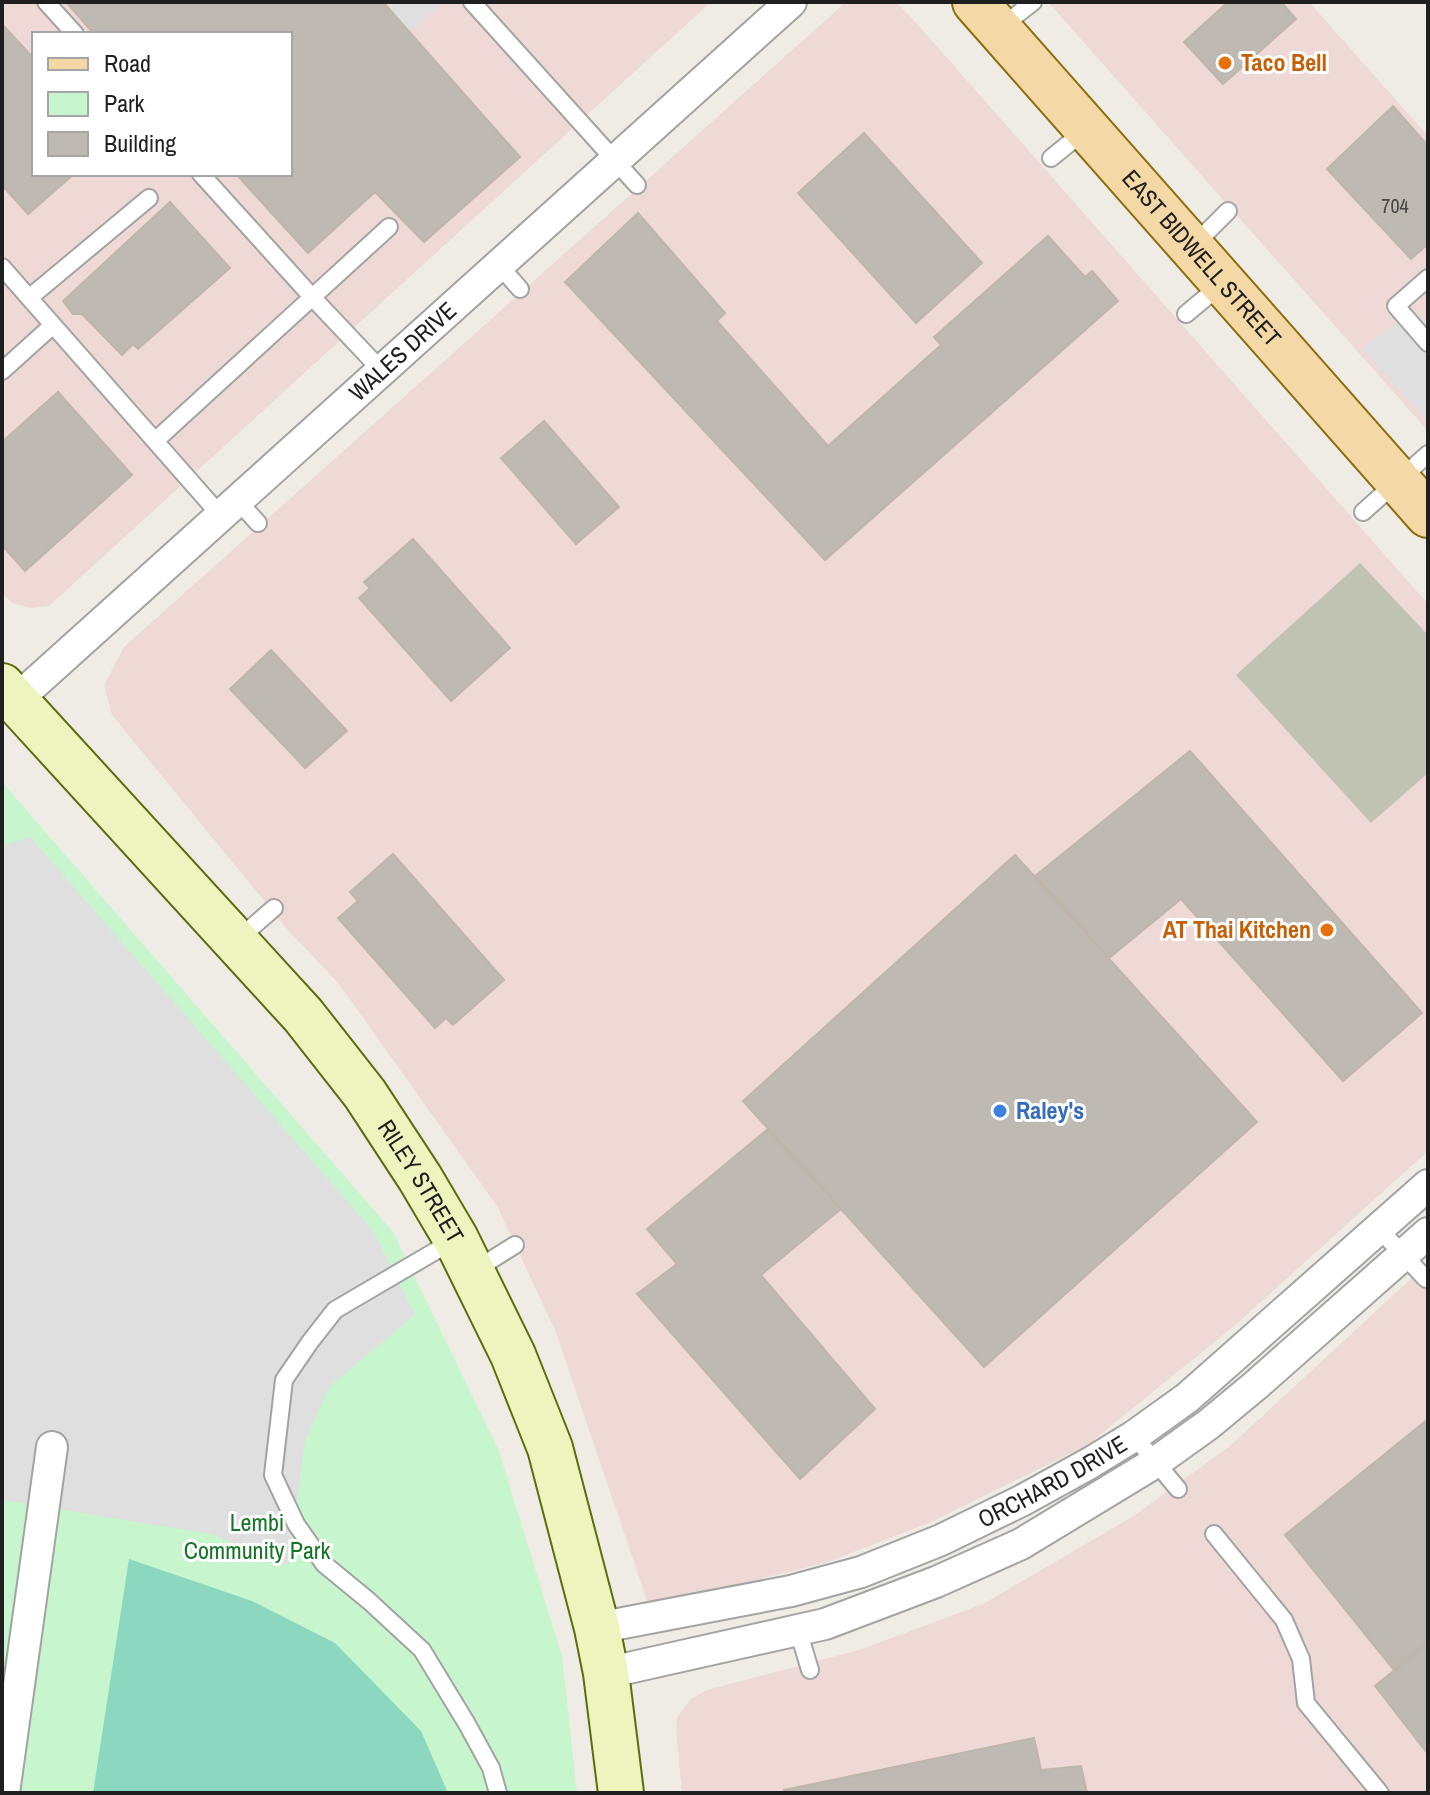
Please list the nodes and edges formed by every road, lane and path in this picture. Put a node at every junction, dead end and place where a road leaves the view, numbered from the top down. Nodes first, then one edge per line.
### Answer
1 (46, 2) edge
2 (472, 2) edge
3 (791, 2) edge
4 (1033, 2) edge
5 (987, 15) edge
6 (73, 32) edge
7 (1087, 129) junction
8 (1051, 158) dead end
9 (616, 160) junction
10 (203, 176) edge
11 (637, 185) dead end
12 (149, 198) dead end
13 (1228, 211) dead end
14 (389, 227) dead end
15 (1192, 247) junction
16 (499, 265) junction
17 (2, 267) edge
18 (1428, 278) edge
19 (1223, 283) junction
20 (520, 289) dead end
21 (29, 298) junction
22 (313, 298) junction
23 (1186, 314) dead end
24 (53, 325) junction
25 (1428, 343) edge
26 (2, 371) edge
27 (382, 371) junction
28 (155, 441) junction
29 (1413, 468) edge
30 (1363, 512) dead end
31 (239, 513) junction
32 (1428, 515) edge
33 (6, 700) edge
34 (274, 908) dead end
35 (236, 941) junction
36 (1428, 1185) edge
37 (1378, 1228) junction
38 (1428, 1233) edge
39 (515, 1245) dead end
40 (464, 1255) junction
41 (1403, 1255) junction
42 (1426, 1279) dead end
43 (1134, 1436) junction
44 (52, 1447) dead end
45 (1156, 1462) junction
46 (1178, 1489) dead end
47 (1214, 1534) dead end
48 (597, 1628) junction
49 (798, 1630) junction
50 (810, 1670) dead end
51 (606, 1673) junction
52 (4, 1793) edge
53 (498, 1793) edge
54 (621, 1793) edge
55 (1380, 1793) edge

1 - 6 lane
2 - 9 lane
3 - 9 street, WALES DRIVE
4 - 5 lane
5 - 7 main road, EAST BIDWELL STREET
7 - 8 lane
7 - 15 main road, EAST BIDWELL STREET
9 - 11 lane
9 - 16 street, WALES DRIVE
10 - 22 lane
12 - 21 lane
13 - 15 lane
14 - 22 lane
15 - 19 main road, EAST BIDWELL STREET
16 - 20 lane
16 - 27 street, WALES DRIVE
17 - 21 lane
18 - 25 lane
19 - 23 lane
19 - 29 main road, EAST BIDWELL STREET
21 - 24 lane
22 - 27 lane
22 - 28 lane
24 - 26 lane
24 - 28 lane
27 - 31 street, WALES DRIVE
28 - 31 lane
29 - 30 lane
29 - 32 main road, EAST BIDWELL STREET
31 - 33 street, WALES DRIVE
33 - 35 main road, RILEY STREET
34 - 35 lane
35 - 40 main road, RILEY STREET
36 - 37 street, ORCHARD DRIVE
37 - 41 lane
37 - 43 street, ORCHARD DRIVE
38 - 41 street, ORCHARD DRIVE
39 - 40 lane
40 - 48 main road, RILEY STREET
40 - 53 lane
41 - 42 lane
41 - 45 street, ORCHARD DRIVE
43 - 45 lane
43 - 48 street, ORCHARD DRIVE
44 - 52 street
45 - 46 lane
45 - 49 street, ORCHARD DRIVE
47 - 55 lane
48 - 51 main road, RILEY STREET
49 - 50 lane
49 - 51 street, ORCHARD DRIVE
51 - 54 main road, RILEY STREET

